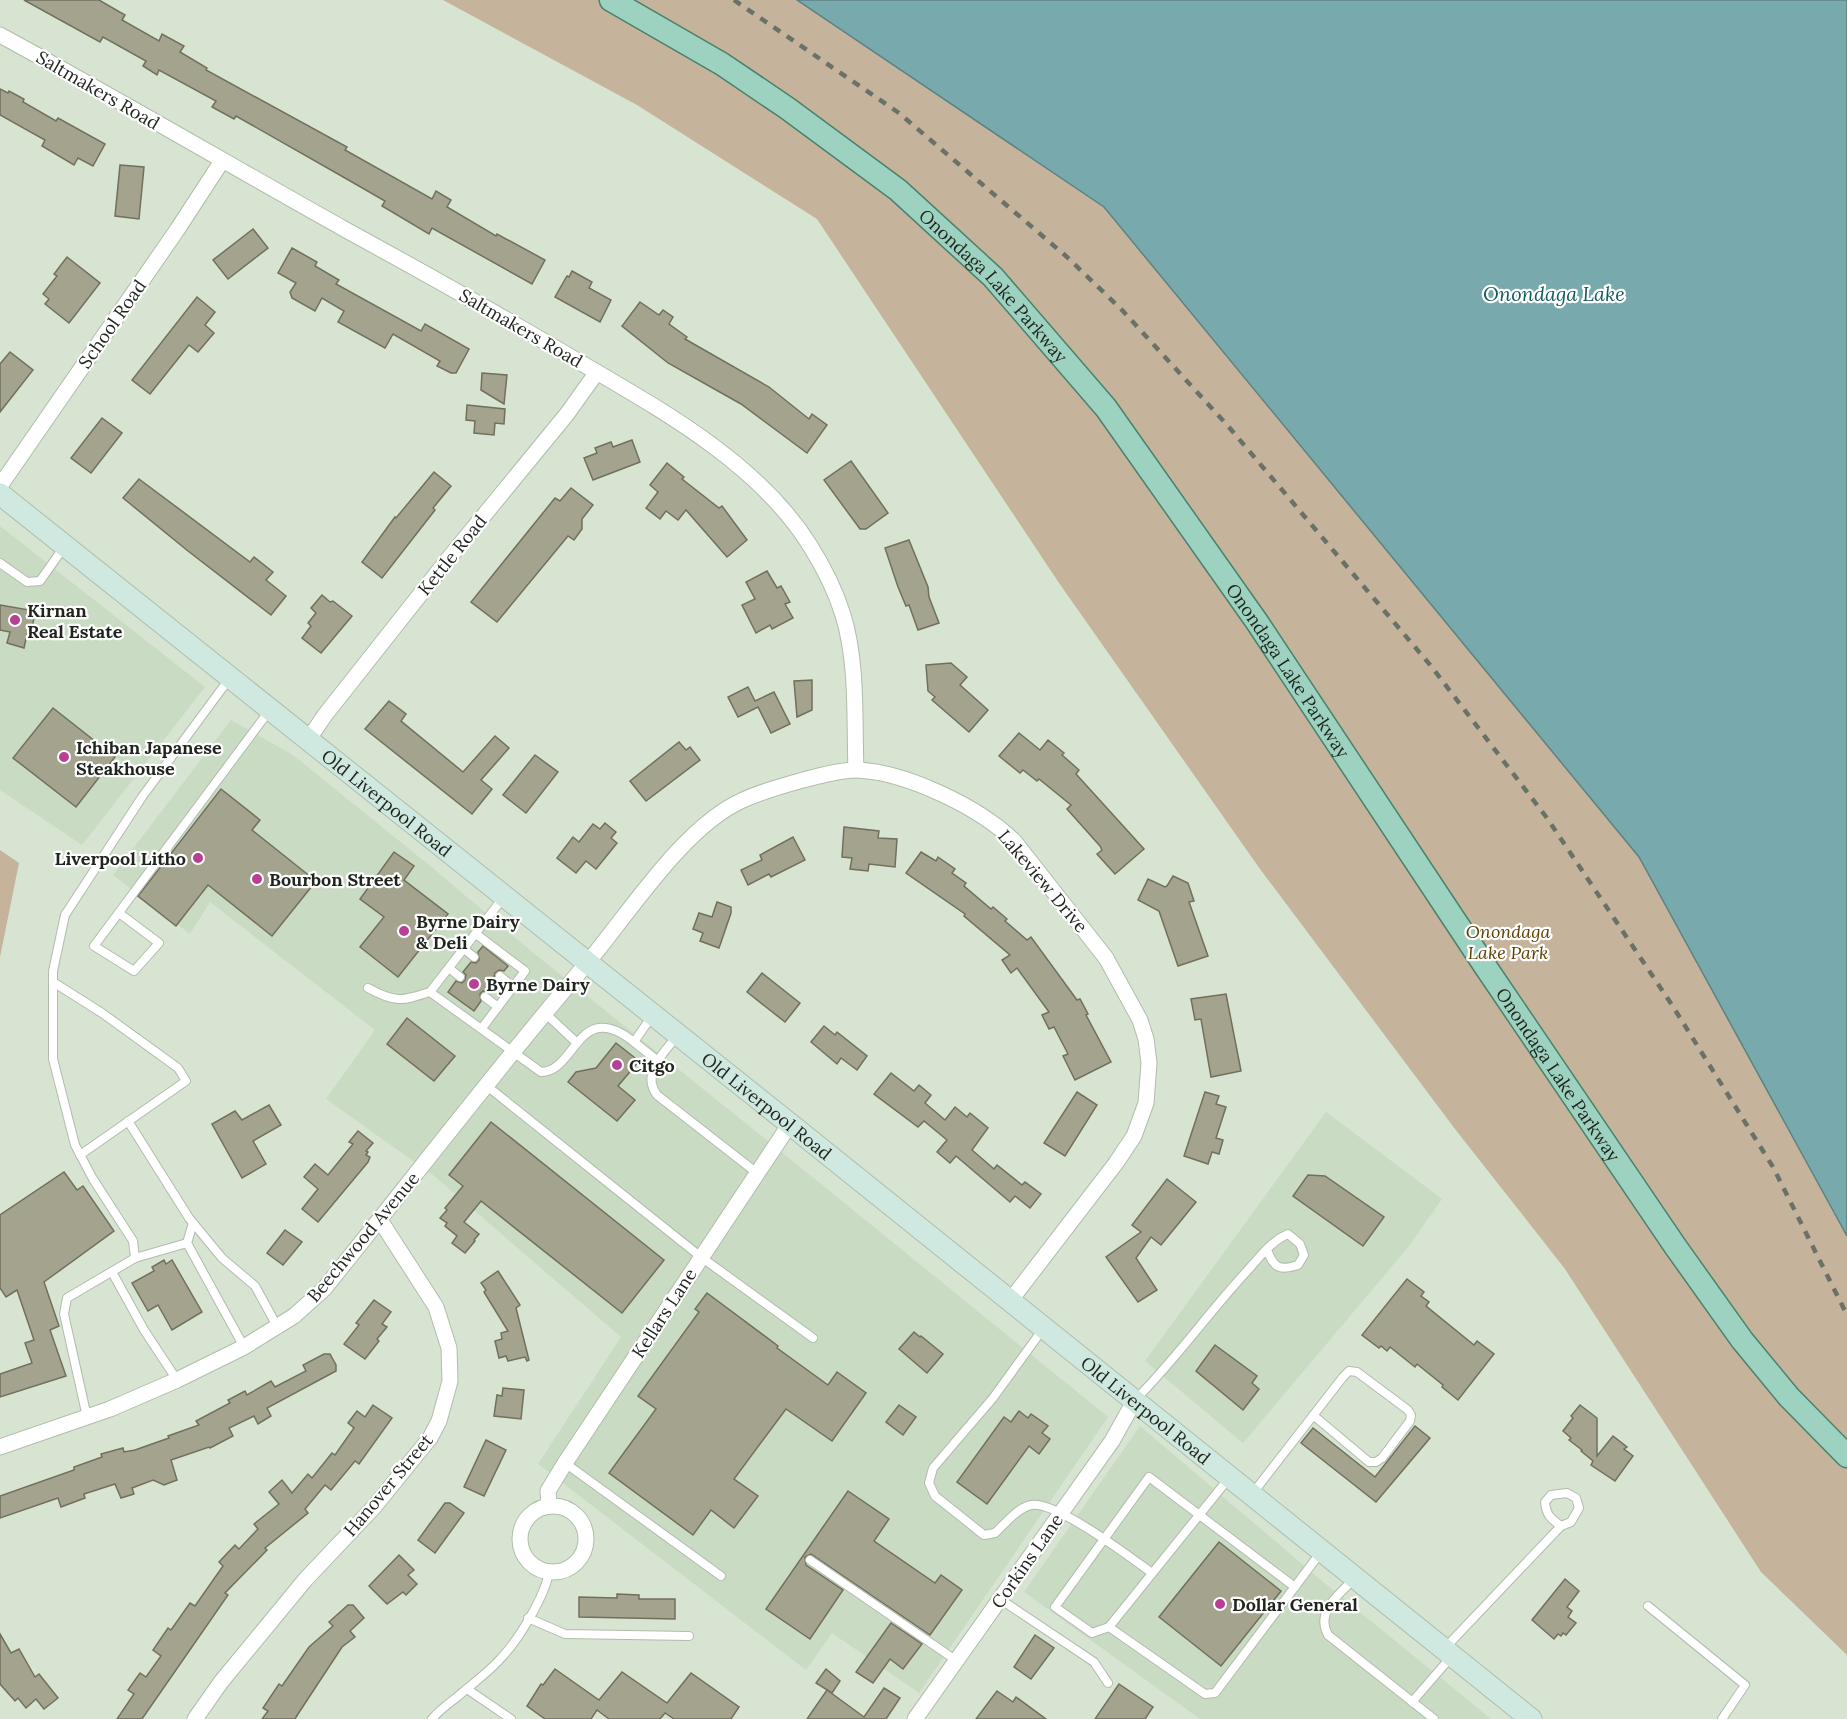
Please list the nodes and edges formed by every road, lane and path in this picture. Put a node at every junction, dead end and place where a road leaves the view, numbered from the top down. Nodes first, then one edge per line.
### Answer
1 (611, 0) edge
2 (0, 35) edge
3 (222, 161) junction
4 (597, 372) junction
5 (0, 486) edge
6 (0, 494) edge
7 (65, 546) junction
8 (0, 563) edge
9 (230, 678) junction
10 (270, 709) junction
11 (308, 740) junction
12 (856, 770) junction
13 (505, 896) junction
14 (119, 913) junction
15 (476, 934) junction
16 (464, 949) junction
17 (474, 957) dead end
18 (587, 962) junction
19 (449, 968) junction
20 (460, 976) dead end
21 (500, 976) dead end
22 (52, 982) junction
23 (513, 987) junction
24 (368, 988) dead end
25 (430, 992) junction
26 (485, 997) dead end
27 (498, 1007) junction
28 (545, 1013) junction
29 (653, 1015) junction
30 (482, 1028) junction
31 (678, 1035) junction
32 (577, 1042) junction
33 (634, 1042) junction
34 (514, 1051) junction
35 (658, 1061) junction
36 (487, 1086) junction
37 (128, 1121) junction
38 (790, 1124) junction
39 (80, 1155) junction
40 (757, 1173) junction
41 (380, 1220) junction
42 (193, 1223) junction
43 (187, 1243) junction
44 (1267, 1250) junction
45 (701, 1257) junction
46 (135, 1258) junction
47 (112, 1272) junction
48 (1010, 1301) junction
49 (276, 1326) junction
50 (1043, 1328) junction
51 (813, 1338) dead end
52 (244, 1347) junction
53 (177, 1380) junction
54 (1135, 1400) junction
55 (1313, 1415) junction
56 (87, 1417) junction
57 (0, 1447) edge
58 (1847, 1456) edge
59 (565, 1463) junction
60 (1230, 1476) junction
61 (1252, 1494) junction
62 (549, 1506) junction
63 (1060, 1514) junction
64 (1199, 1514) junction
65 (1561, 1526) junction
66 (1103, 1538) junction
67 (1322, 1551) junction
68 (810, 1560) dead end
69 (549, 1572) junction
70 (1152, 1573) junction
71 (721, 1576) dead end
72 (1355, 1577) junction
73 (1295, 1587) junction
74 (1000, 1599) junction
75 (1648, 1606) dead end
76 (528, 1618) junction
77 (1109, 1627) junction
78 (689, 1636) dead end
79 (1448, 1652) junction
80 (957, 1661) junction
81 (1108, 1683) dead end
82 (467, 1689) junction
83 (1412, 1702) junction
84 (195, 1719) edge
85 (432, 1719) edge
86 (511, 1719) edge
87 (915, 1719) edge
88 (1434, 1719) edge
89 (1531, 1719) edge
90 (1722, 1719) edge

1 - 58 main road, Onondaga Lake Parkway
2 - 3 street, Saltmakers Road
3 - 4 street, Saltmakers Road
3 - 5 street, School Road
4 - 11 street, Kettle Road
4 - 12 street, Saltmakers Road
6 - 7 main road, Old Liverpool Road
7 - 8 lane
7 - 9 main road, Old Liverpool Road
9 - 10 main road, Old Liverpool Road
9 - 22 lane
10 - 11 main road, Old Liverpool Road
10 - 14 lane
11 - 13 main road, Old Liverpool Road
12 - 18 street, Lakeview Drive
12 - 48 street, Lakeview Drive
13 - 15 lane
13 - 18 main road, Old Liverpool Road
14 - 14 lane
15 - 16 lane
15 - 23 lane
16 - 17 lane
16 - 19 lane
18 - 28 street, Beechwood Avenue
18 - 29 main road, Old Liverpool Road
19 - 20 lane
19 - 25 lane
21 - 23 lane
22 - 37 lane
22 - 39 lane
23 - 27 lane
24 - 25 lane
25 - 30 lane
26 - 27 lane
27 - 30 lane
28 - 32 lane
28 - 34 street, Beechwood Avenue
29 - 31 main road, Old Liverpool Road
29 - 33 lane
30 - 34 lane
31 - 35 lane
31 - 38 main road, Old Liverpool Road
32 - 33 lane
32 - 34 lane
33 - 35 lane
34 - 36 street, Beechwood Avenue
35 - 40 lane
36 - 41 street, Beechwood Avenue
36 - 45 lane
37 - 39 lane
37 - 42 lane
38 - 40 street, Kellars Lane
38 - 48 main road, Old Liverpool Road
39 - 46 lane
40 - 45 street, Kellars Lane
41 - 49 street, Beechwood Avenue
41 - 84 street, Hanover Street
42 - 43 lane
42 - 49 lane
43 - 46 lane
43 - 52 lane
44 - 44 lane
44 - 54 lane
45 - 51 lane
45 - 59 street, Kellars Lane
46 - 47 lane
47 - 53 lane
47 - 56 lane
48 - 50 main road, Old Liverpool Road
49 - 52 street, Beechwood Avenue
50 - 54 main road, Old Liverpool Road
50 - 63 lane
52 - 53 street, Beechwood Avenue
53 - 56 street, Beechwood Avenue
54 - 60 main road, Old Liverpool Road
54 - 63 street, Corkins Lane
55 - 55 lane
55 - 61 lane
56 - 57 street, Beechwood Avenue
59 - 62 street, Kellars Lane
59 - 71 lane
60 - 61 main road, Old Liverpool Road
60 - 64 lane
61 - 67 main road, Old Liverpool Road
62 - 69 street
62 - 69 street
63 - 66 lane
63 - 74 street, Corkins Lane
64 - 66 lane
64 - 70 lane
64 - 73 lane
65 - 65 lane
65 - 79 lane
66 - 70 lane
66 - 77 lane
67 - 72 main road, Old Liverpool Road
67 - 73 lane
68 - 80 lane
69 - 76 lane
70 - 77 lane
72 - 79 main road, Old Liverpool Road
72 - 83 lane
73 - 77 lane
74 - 80 street, Corkins Lane
74 - 81 lane
75 - 90 lane
76 - 78 lane
76 - 82 lane
79 - 83 lane
79 - 89 main road, Old Liverpool Road
80 - 87 street, Corkins Lane
82 - 85 lane
82 - 86 lane
83 - 88 lane

